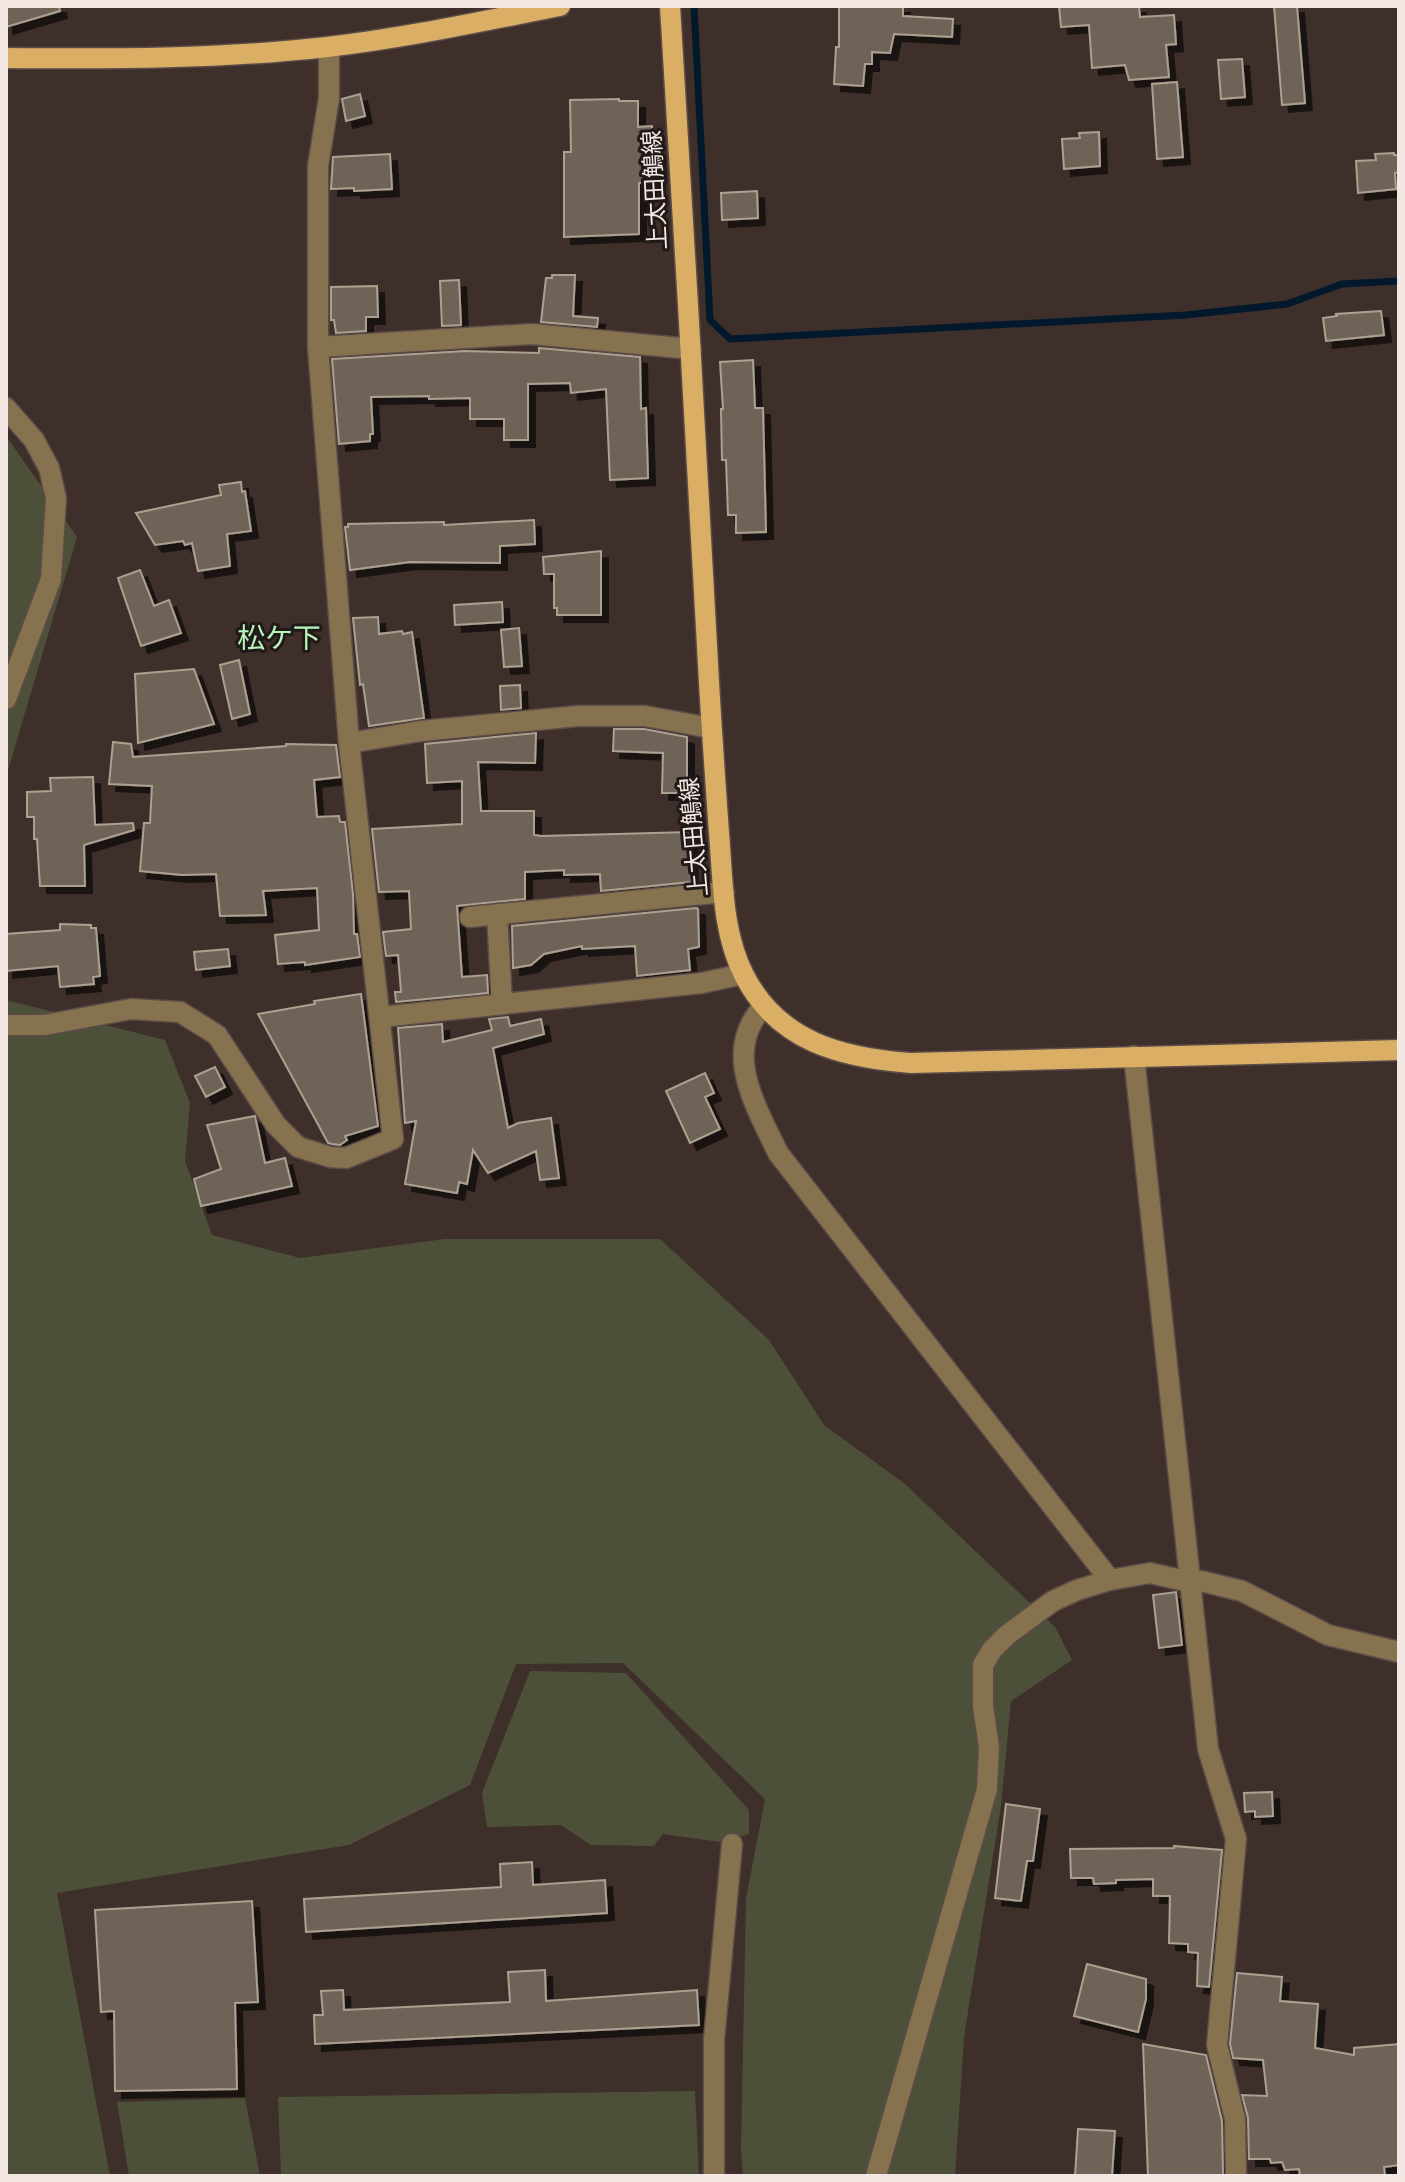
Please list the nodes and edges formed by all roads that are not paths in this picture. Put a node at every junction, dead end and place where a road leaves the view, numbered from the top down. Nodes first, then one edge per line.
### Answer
1 (560, 6) edge
2 (670, 6) edge
3 (514, 10) edge
4 (329, 47) junction
5 (6, 58) edge
6 (318, 347) junction
7 (691, 349) junction
8 (6, 408) edge
9 (6, 699) edge
10 (711, 728) junction
11 (349, 743) junction
12 (724, 892) junction
13 (497, 914) junction
14 (470, 917) dead end
15 (743, 974) junction
16 (502, 1004) junction
17 (764, 1006) junction
18 (381, 1017) junction
19 (6, 1025) edge
20 (1399, 1050) edge
21 (1134, 1056) junction
22 (1110, 1580) junction
23 (1190, 1582) junction
24 (1399, 1652) edge
25 (732, 1844) dead end
26 (714, 2176) edge
27 (876, 2176) edge
28 (1236, 2176) edge

1 - 3 main road
2 - 7 main road, 上太田鵤線
3 - 4 main road
4 - 5 main road
4 - 6 street
6 - 7 street
6 - 11 street
7 - 10 main road, 上太田鵤線
8 - 9 street
10 - 11 street
10 - 12 main road, 上太田鵤線
11 - 18 street
12 - 13 street
12 - 15 main road, 上太田鵤線
13 - 14 street
13 - 16 street
15 - 16 street
15 - 17 main road, 上太田鵤線
16 - 18 street
17 - 21 main road, 上太田鵤線
17 - 22 street
18 - 19 street
20 - 21 main road, 上太田鵤線
21 - 23 street
22 - 23 street
22 - 27 street
23 - 24 street
23 - 28 street
25 - 26 street

